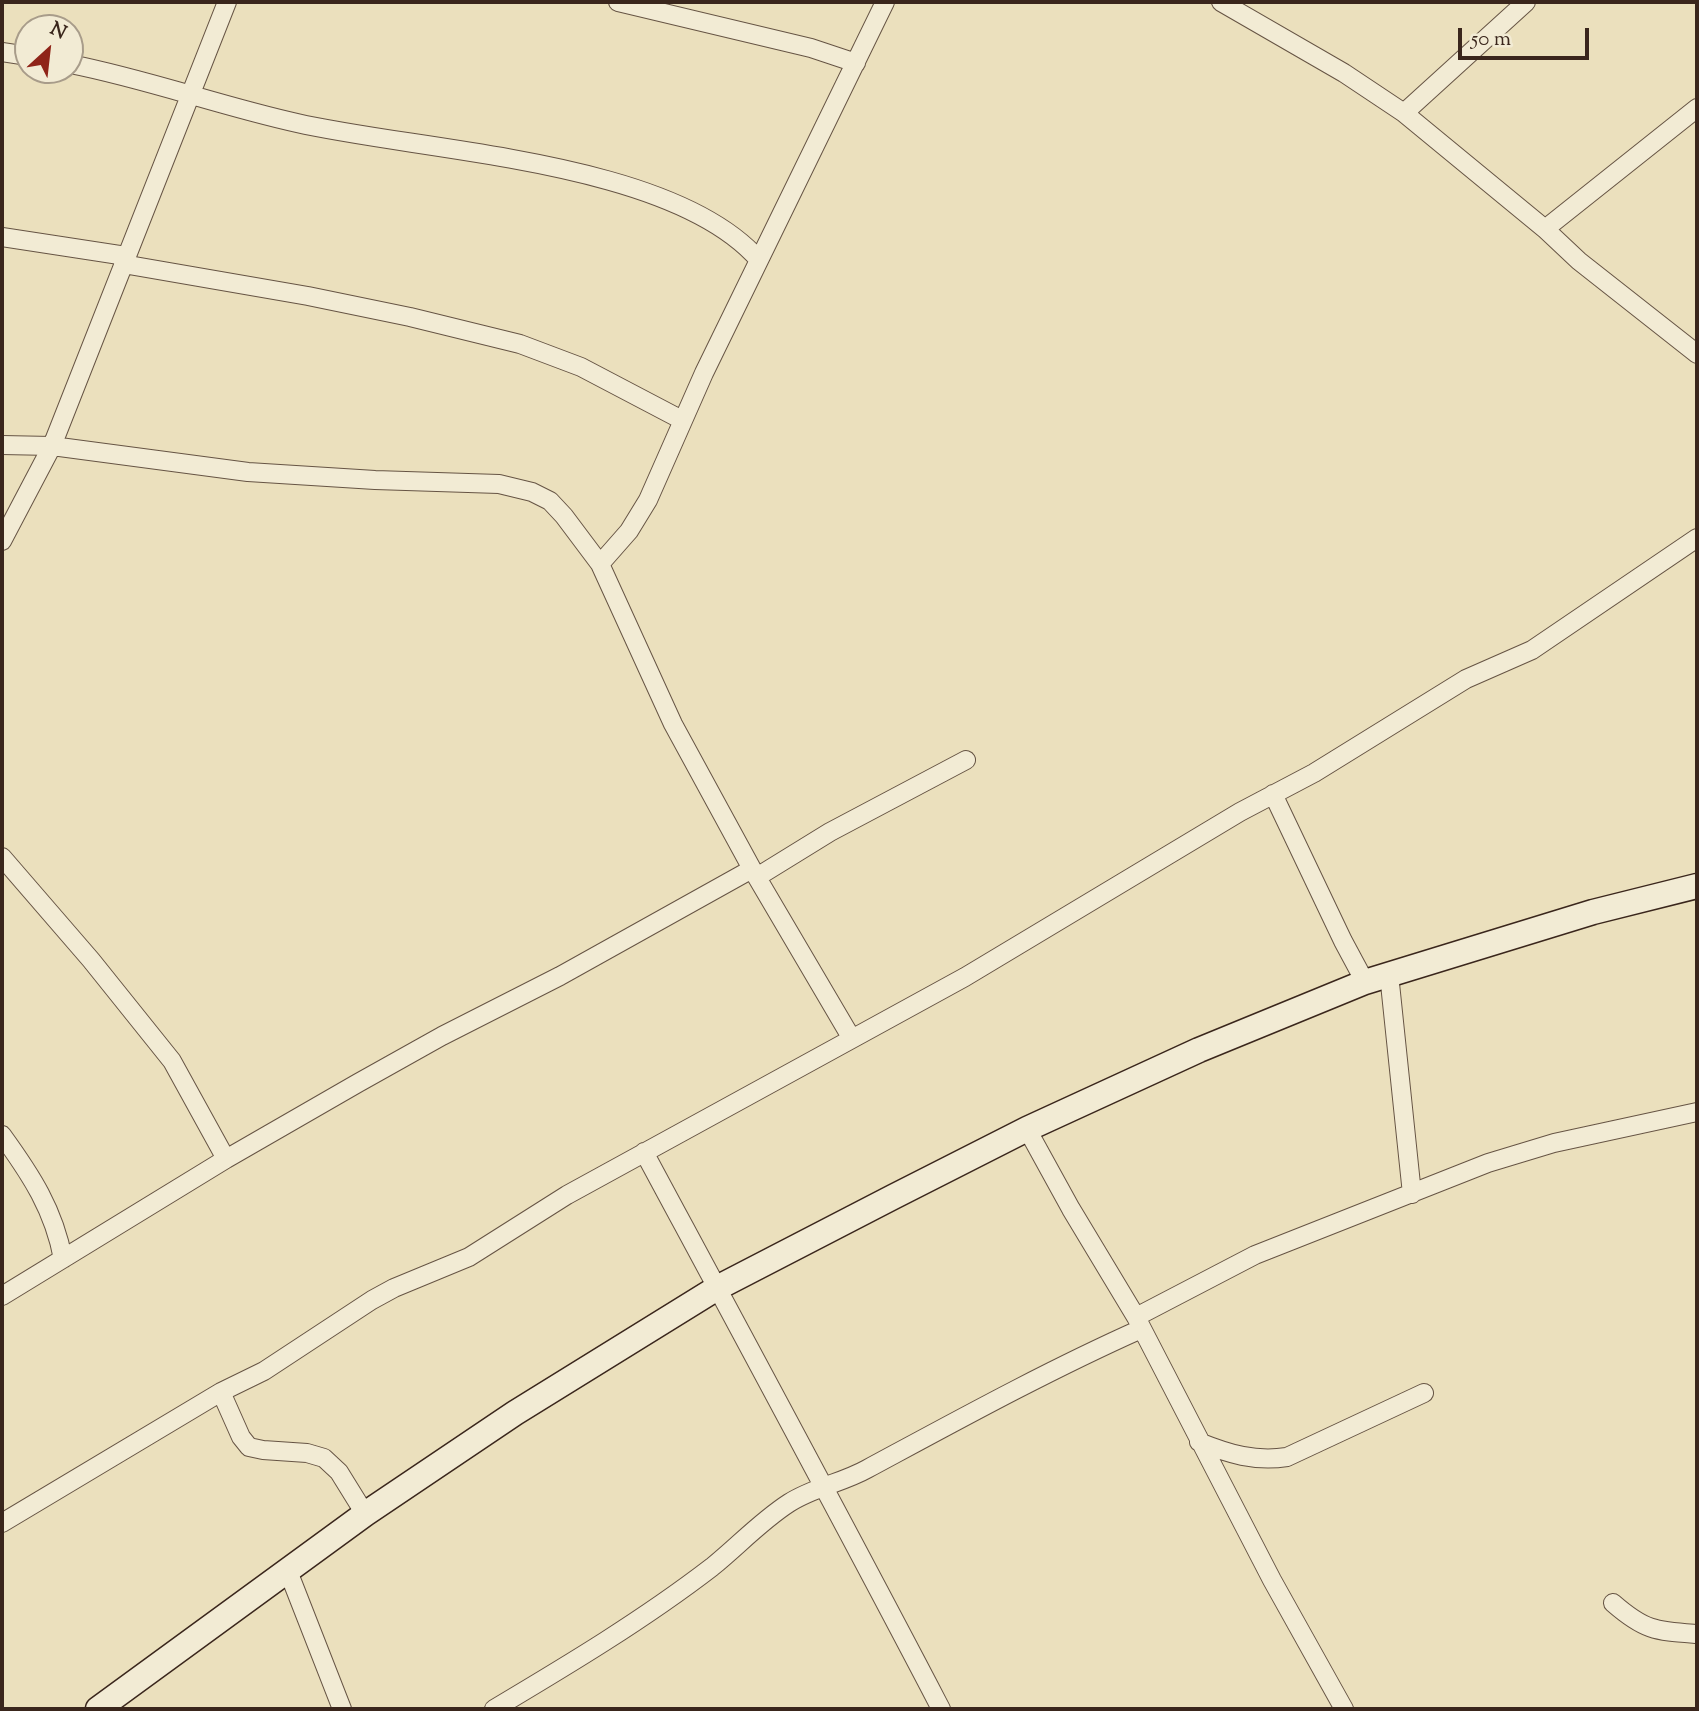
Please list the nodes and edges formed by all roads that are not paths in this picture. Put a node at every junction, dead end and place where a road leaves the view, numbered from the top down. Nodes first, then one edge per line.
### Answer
1 (227, 2) edge
2 (618, 2) edge
3 (885, 2) edge
4 (1526, 2) edge
5 (1233, 4) edge
6 (856, 63) junction
7 (84, 67) edge
8 (190, 94) junction
9 (1697, 108) edge
10 (1404, 113) junction
11 (1545, 229) junction
12 (2, 237) edge
13 (124, 260) junction
14 (759, 260) junction
15 (1697, 354) edge
16 (682, 420) junction
17 (2, 445) edge
18 (52, 446) junction
19 (1697, 538) edge
20 (2, 541) edge
21 (600, 564) junction
22 (967, 760) dead end
23 (1273, 794) junction
24 (2, 857) edge
25 (754, 873) junction
26 (1697, 886) edge
27 (1377, 978) junction
28 (852, 1039) junction
29 (1697, 1112) edge
30 (1027, 1129) junction
31 (2, 1135) edge
32 (644, 1152) junction
33 (226, 1158) junction
34 (1412, 1194) junction
35 (63, 1259) junction
36 (717, 1288) junction
37 (2, 1296) edge
38 (1139, 1323) junction
39 (220, 1392) junction
40 (1424, 1393) dead end
41 (1199, 1442) junction
42 (822, 1486) junction
43 (365, 1514) junction
44 (2, 1523) edge
45 (288, 1571) junction
46 (1613, 1603) dead end
47 (1697, 1634) edge
48 (98, 1709) edge
49 (342, 1709) edge
50 (494, 1709) edge
51 (941, 1709) edge
52 (1344, 1709) edge

1 - 8 street
2 - 6 street
3 - 6 street
4 - 10 street
5 - 10 street
6 - 14 street
7 - 8 street
8 - 13 street
8 - 14 street
9 - 11 street
10 - 11 street
11 - 15 street
12 - 13 street
13 - 16 street
13 - 18 street
14 - 16 street
16 - 21 street
17 - 18 street
18 - 20 street
18 - 21 street
19 - 23 street
21 - 25 street
22 - 25 street
23 - 27 street
23 - 28 street
24 - 33 street
25 - 28 street
25 - 33 street
26 - 27 main road
27 - 30 main road
27 - 34 street
28 - 32 street
29 - 34 street
30 - 36 main road
30 - 38 street
31 - 35 street
32 - 36 street
32 - 39 street
33 - 35 street
34 - 38 street
35 - 37 street
36 - 42 street
36 - 43 main road
38 - 41 street
38 - 42 street
39 - 43 street
39 - 44 street
40 - 41 street
41 - 52 street
42 - 50 street
42 - 51 street
43 - 45 main road
45 - 48 main road
45 - 49 street
46 - 47 street

